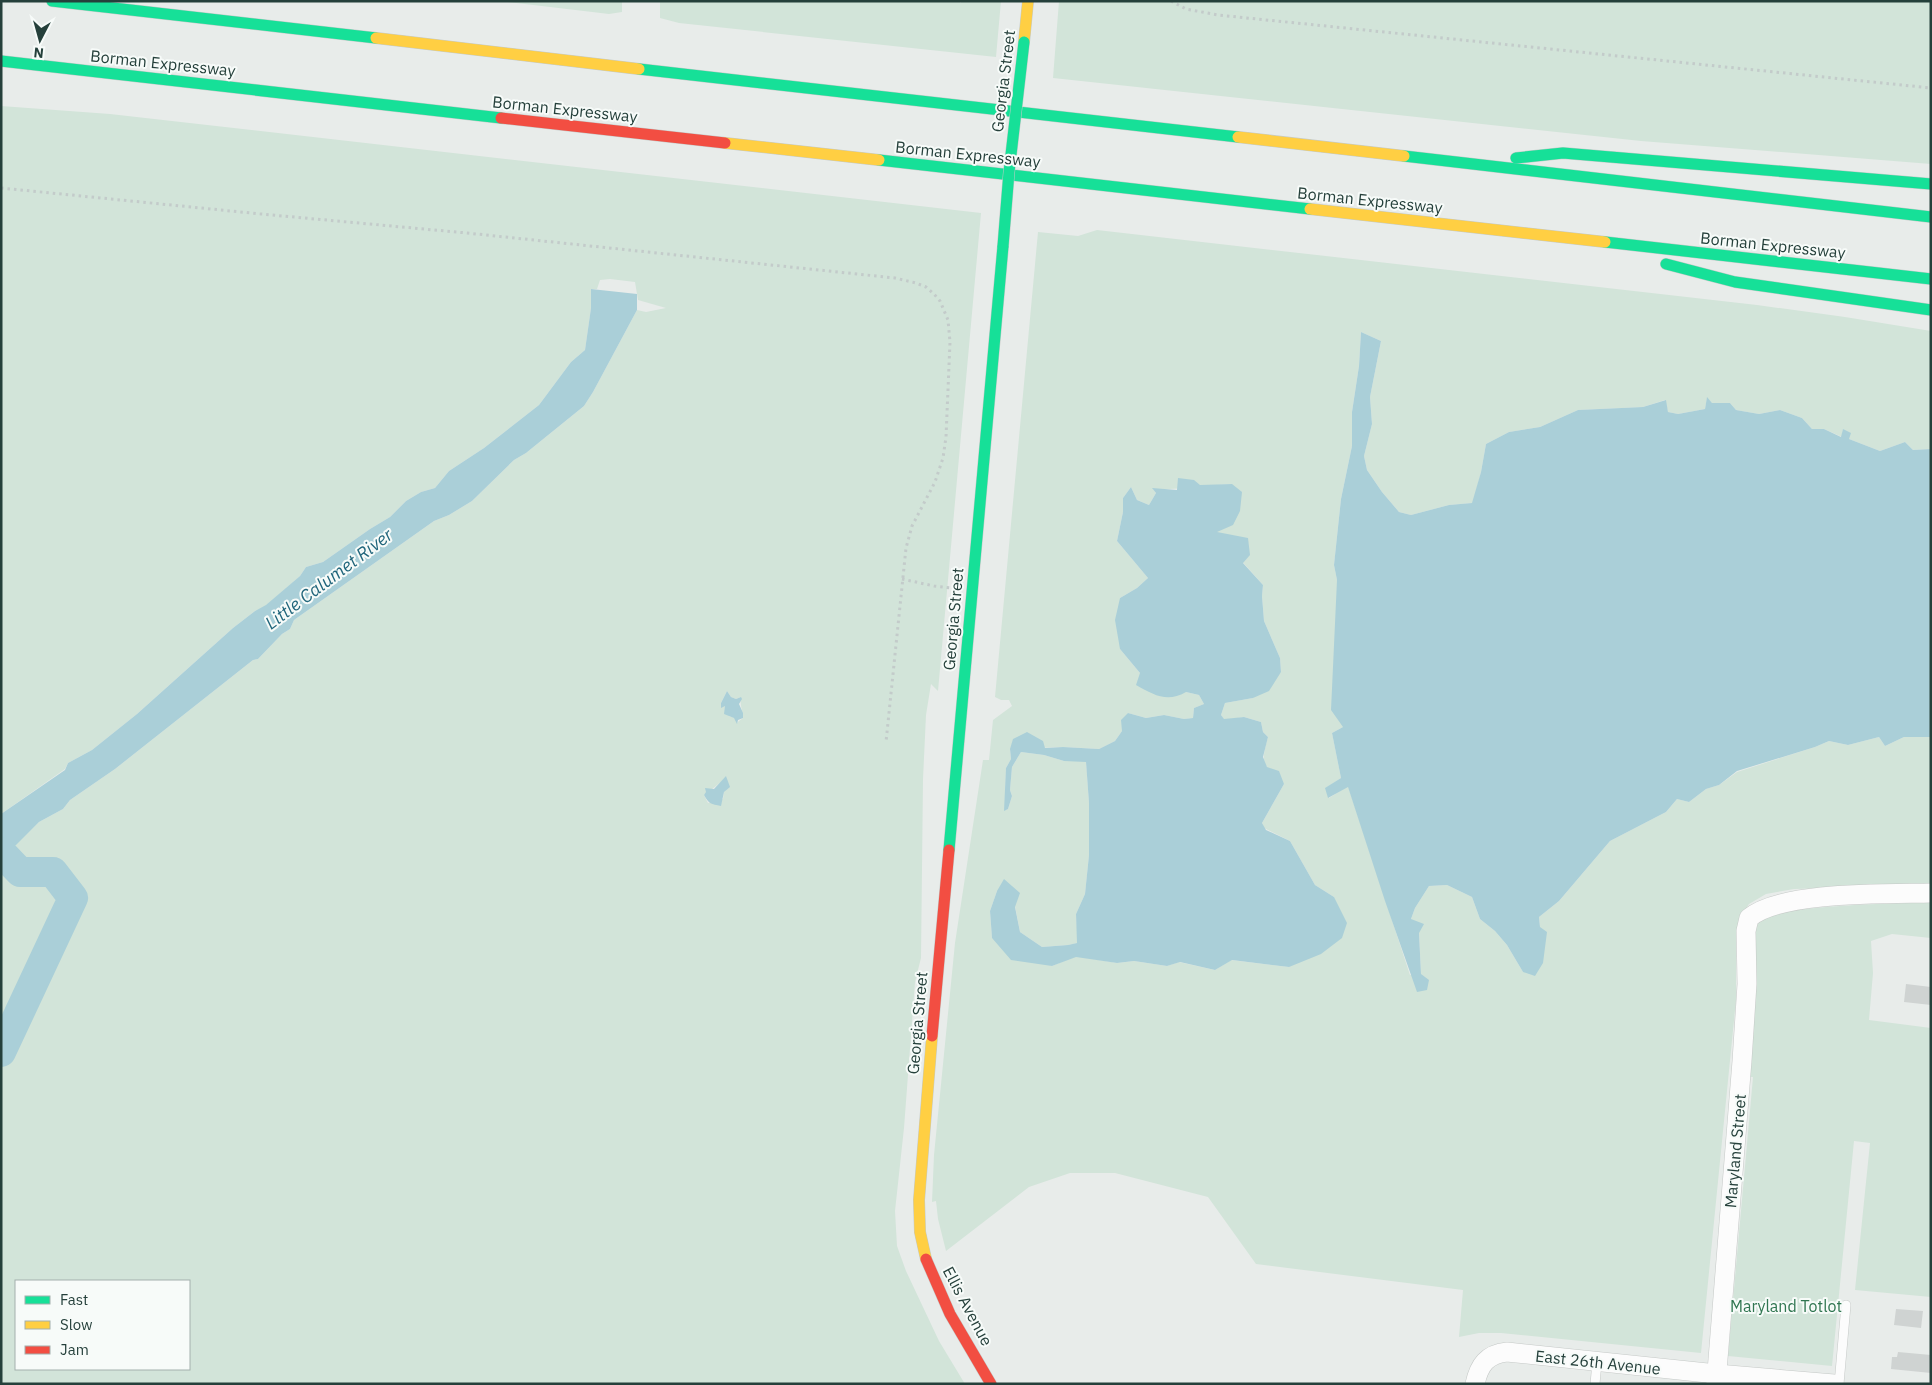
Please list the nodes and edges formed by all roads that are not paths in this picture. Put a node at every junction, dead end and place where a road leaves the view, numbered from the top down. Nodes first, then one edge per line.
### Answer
1 (52, 1) edge
2 (1028, 1) edge
3 (1, 61) edge
4 (1468, 163) junction
5 (1931, 184) edge
6 (1931, 217) edge
7 (1578, 240) junction
8 (1931, 279) edge
9 (1931, 310) edge
10 (1931, 893) edge
11 (921, 1240) joint
12 (1846, 1305) dead end
13 (1597, 1362) junction
14 (1717, 1379) edge
15 (992, 1384) edge
16 (1475, 1384) edge
17 (1595, 1384) edge
18 (1834, 1384) edge
19 (1839, 1384) edge

1 - 4 main road
2 - 11 main road, Georgia Street, bridge
3 - 7 main road, Borman Expressway
4 - 5 main road
4 - 6 main road
7 - 8 main road, Borman Expressway
7 - 9 main road
10 - 14 street, Maryland Street
11 - 15 main road, Ellis Avenue
12 - 19 lane
13 - 14 street, East 26th Avenue
13 - 16 street, East 26th Avenue
13 - 17 lane
14 - 18 street, East 26th Avenue

